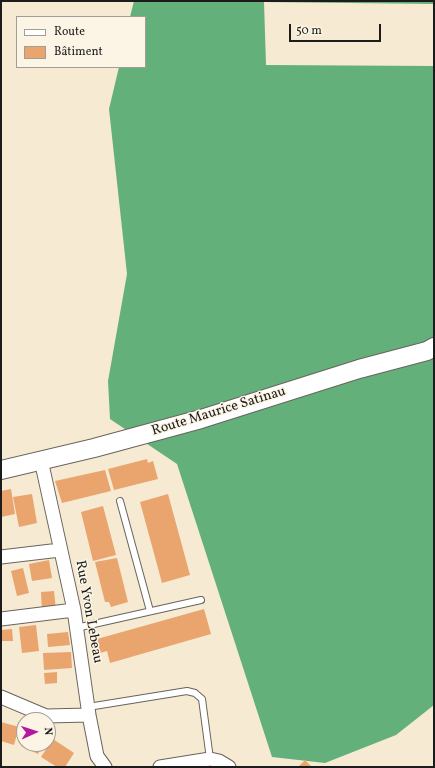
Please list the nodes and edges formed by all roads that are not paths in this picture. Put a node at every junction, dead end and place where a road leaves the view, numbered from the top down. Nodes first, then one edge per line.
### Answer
1 (434, 347) edge
2 (41, 460) junction
3 (1, 470) edge
4 (120, 501) dead end
5 (60, 550) junction
6 (1, 557) edge
7 (201, 600) dead end
8 (74, 610) junction
9 (150, 611) junction
10 (1, 619) edge
11 (76, 628) junction
12 (1, 697) edge
13 (89, 711) junction
14 (210, 759) junction
15 (105, 767) edge
16 (160, 767) edge
17 (229, 767) edge

1 - 2 main road, Route Maurice Satinau
2 - 3 main road, Route Maurice Satinau
2 - 5 street, Rue Yvon Lebeau
4 - 9 lane
5 - 6 street
5 - 8 street, Rue Yvon Lebeau
7 - 9 lane
8 - 10 street
8 - 11 street, Rue Yvon Lebeau
9 - 11 lane
11 - 13 street, Rue Yvon Lebeau
12 - 13 street
13 - 14 lane
13 - 15 street, Rue Yvon Lebeau
14 - 16 street
14 - 17 street

